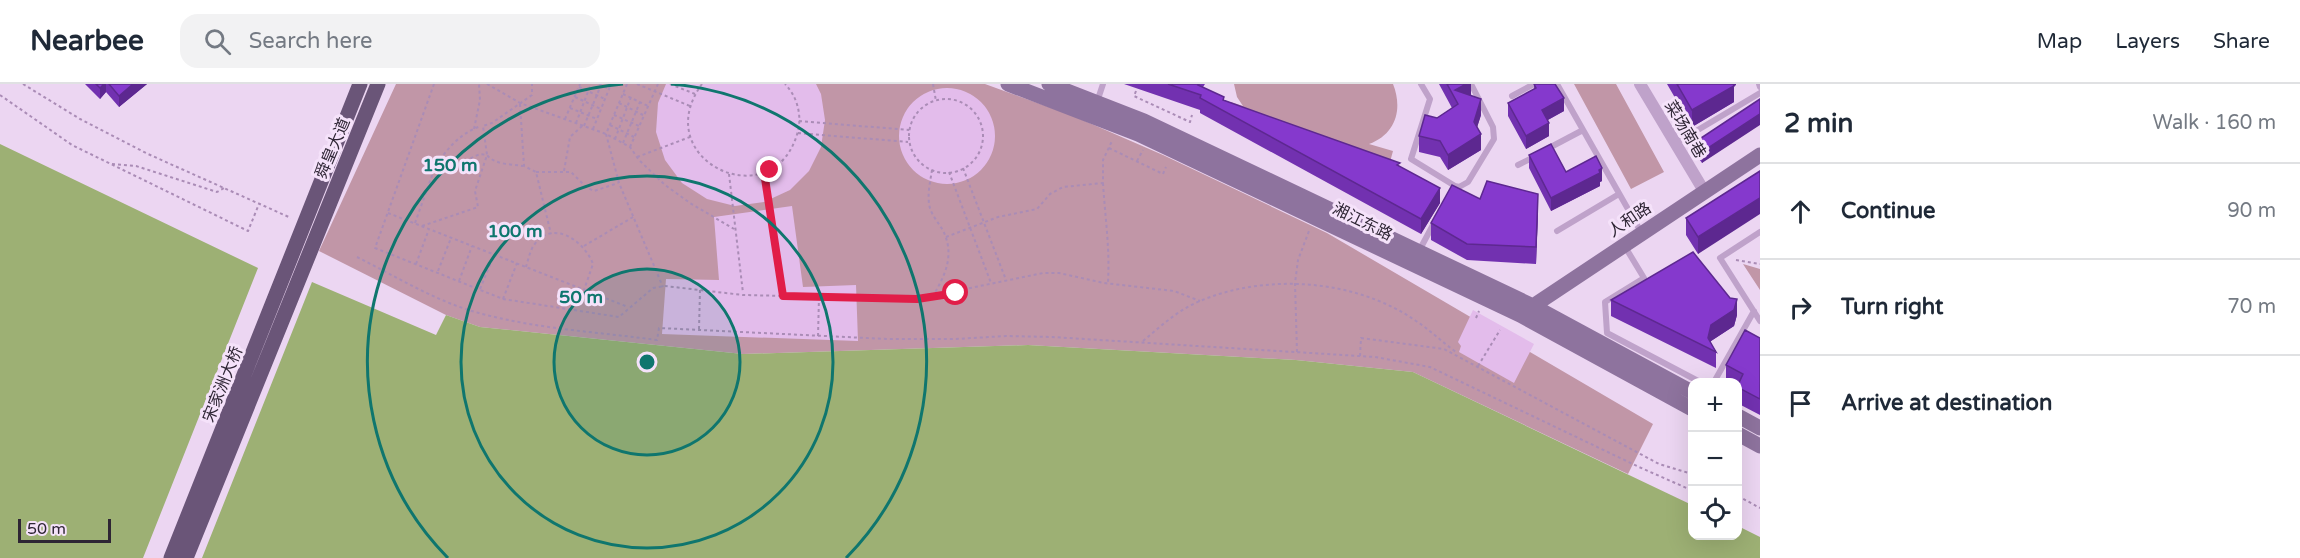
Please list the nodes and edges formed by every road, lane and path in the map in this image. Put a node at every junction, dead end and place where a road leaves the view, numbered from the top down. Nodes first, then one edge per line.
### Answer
1 (23, 84) edge
2 (360, 84) edge
3 (378, 84) edge
4 (434, 84) edge
5 (479, 84) edge
6 (488, 84) edge
7 (532, 84) edge
8 (591, 84) edge
9 (600, 84) edge
10 (611, 84) edge
11 (627, 84) edge
12 (638, 84) edge
13 (658, 84) edge
14 (670, 84) edge
15 (702, 84) edge
16 (785, 84) edge
17 (933, 84) edge
18 (1008, 84) edge
19 (1049, 84) edge
20 (1103, 84) edge
21 (1421, 84) edge
22 (1471, 84) edge
23 (1534, 84) edge
24 (1557, 84) edge
25 (1640, 84) edge
26 (580, 85) edge
27 (609, 88) junction
28 (588, 91) junction
29 (654, 91) junction
30 (1136, 91) dead end
31 (1760, 93) edge
32 (623, 94) junction
33 (695, 94) junction
34 (0, 95) edge
35 (597, 95) junction
36 (1512, 96) dead end
37 (575, 97) junction
38 (631, 97) junction
39 (605, 99) junction
40 (936, 101) junction
41 (584, 102) junction
42 (640, 102) junction
43 (1096, 102) junction
44 (520, 103) junction
45 (619, 103) junction
46 (593, 106) junction
47 (648, 106) junction
48 (690, 106) junction
49 (627, 107) junction
50 (570, 108) junction
51 (601, 109) junction
52 (636, 111) junction
53 (580, 112) junction
54 (614, 115) junction
55 (644, 115) junction
56 (1192, 115) dead end
57 (588, 116) junction
58 (622, 118) junction
59 (565, 119) junction
60 (597, 119) junction
61 (799, 121) junction
62 (631, 122) junction
63 (576, 123) junction
64 (610, 125) junction
65 (483, 126) junction
66 (583, 126) junction
67 (640, 126) junction
68 (474, 129) junction
69 (593, 129) junction
70 (618, 129) junction
71 (909, 130) junction
72 (1583, 130) junction
73 (627, 133) junction
74 (798, 133) junction
75 (606, 134) junction
76 (635, 137) junction
77 (691, 137) junction
78 (615, 139) junction
79 (1112, 141) dead end
80 (909, 142) junction
81 (623, 143) junction
82 (1676, 144) junction
83 (630, 147) junction
84 (1109, 148) junction
85 (487, 155) junction
86 (1760, 155) edge
87 (637, 157) junction
88 (465, 161) junction
89 (111, 164) junction
90 (1518, 165) dead end
91 (524, 166) junction
92 (1166, 166) dead end
93 (963, 168) junction
94 (435, 170) junction
95 (932, 170) junction
96 (482, 171) junction
97 (536, 171) junction
98 (564, 171) junction
99 (764, 172) junction
100 (949, 172) junction
101 (729, 174) junction
102 (619, 183) junction
103 (1103, 183) junction
104 (1455, 186) junction
105 (224, 188) junction
106 (1704, 191) junction
107 (1620, 194) junction
108 (259, 204) junction
109 (1445, 204) edge
110 (388, 213) junction
111 (1440, 213) edge
112 (633, 217) junction
113 (1314, 217) junction
114 (984, 222) junction
115 (415, 223) junction
116 (307, 224) junction
117 (422, 226) junction
118 (970, 228) junction
119 (429, 229) junction
120 (734, 229) junction
121 (1557, 231) dead end
122 (1760, 232) edge
123 (1641, 233) junction
124 (551, 234) junction
125 (946, 237) junction
126 (451, 238) junction
127 (1624, 244) junction
128 (472, 246) junction
129 (584, 246) junction
130 (1418, 251) junction
131 (494, 255) junction
132 (1723, 256) junction
133 (357, 257) dead end
134 (517, 263) junction
135 (416, 264) junction
136 (1760, 264) edge
137 (526, 267) junction
138 (438, 273) junction
139 (1006, 280) junction
140 (459, 281) junction
141 (991, 283) junction
142 (1108, 283) junction
143 (1295, 283) junction
144 (663, 287) junction
145 (480, 290) junction
146 (584, 290) junction
147 (700, 290) junction
148 (743, 295) junction
149 (783, 296) junction
150 (819, 297) junction
151 (933, 297) junction
152 (503, 299) junction
153 (1200, 301) junction
154 (1533, 306) junction
155 (630, 308) junction
156 (1480, 309) dead end
157 (1754, 311) junction
158 (1520, 315) junction
159 (1476, 318) dead end
160 (1760, 321) edge
161 (699, 330) junction
162 (1500, 330) dead end
163 (818, 336) junction
164 (1142, 342) junction
165 (1297, 352) junction
166 (1360, 356) junction
167 (1460, 356) junction
168 (1478, 366) junction
169 (1692, 378) edge
170 (1716, 378) edge
171 (1688, 390) edge
172 (1688, 407) edge
173 (1742, 419) edge
174 (1760, 428) edge
175 (1742, 437) edge
176 (1760, 446) edge
177 (1688, 473) edge
178 (1688, 488) edge
179 (1742, 499) edge
180 (1760, 508) edge
181 (171, 558) edge
182 (186, 558) edge

1 - 105 path
2 - 116 main road, 舜皇大道
3 - 116 main road, 舜皇大道
4 - 110 path
5 - 68 path
6 - 44 path
7 - 44 path
8 - 28 path
9 - 27 path
9 - 35 path
10 - 27 path
11 - 32 path
12 - 29 path
13 - 29 path
14 - 33 path
15 - 33 path
16 - 61 path
17 - 40 path
18 - 113 main road, 湘江东路
19 - 43 main road, 湘江东路
20 - 43 lane
21 - 104 lane
22 - 104 lane
23 - 36 lane
24 - 72 lane
25 - 82 street, 菜场南巷
26 - 28 path
26 - 37 path
27 - 39 path
28 - 35 path
28 - 41 path
29 - 47 path
29 - 48 path
30 - 56 path
31 - 82 lane
32 - 38 path
32 - 45 path
33 - 48 path
34 - 89 path
35 - 39 path
35 - 46 path
37 - 41 path
37 - 50 path
38 - 42 path
38 - 49 path
39 - 51 path
40 - 71 path
40 - 93 path
41 - 46 path
41 - 53 path
42 - 47 path
42 - 52 path
43 - 130 main road, 湘江东路
44 - 59 path
44 - 65 path
44 - 91 path
45 - 49 path
45 - 54 path
46 - 51 path
46 - 57 path
47 - 55 path
48 - 77 path
49 - 52 path
49 - 58 path
50 - 53 path
50 - 59 path
51 - 60 path
52 - 55 path
52 - 62 path
53 - 57 path
53 - 63 path
54 - 58 path
54 - 64 path
55 - 67 path
57 - 60 path
57 - 66 path
58 - 62 path
58 - 70 path
59 - 63 path
60 - 69 path
61 - 71 path
61 - 74 path
62 - 67 path
62 - 73 path
63 - 66 path
64 - 70 path
64 - 75 path
65 - 68 path
65 - 85 path
66 - 69 path
66 - 98 path
67 - 76 path
68 - 94 path
69 - 75 path
70 - 73 path
70 - 78 path
71 - 80 path
72 - 90 lane
72 - 107 lane
73 - 76 path
73 - 81 path
74 - 80 path
74 - 99 path
75 - 78 path
75 - 102 path
76 - 83 path
77 - 87 path
77 - 101 path
78 - 81 path
79 - 84 path
80 - 95 path
81 - 83 path
82 - 106 street, 菜场南巷
83 - 87 path
84 - 92 path
84 - 103 path
85 - 88 path
85 - 91 path
85 - 96 path
86 - 106 main road, 人和路
87 - 120 path
88 - 94 path
88 - 96 path
89 - 105 path
89 - 108 path
91 - 97 path
93 - 100 path
93 - 114 path
94 - 115 path
95 - 100 path
95 - 125 path
96 - 117 path
97 - 98 path
97 - 124 path
98 - 102 path
99 - 101 path
99 - 149 path
100 - 118 path
101 - 120 path
102 - 112 path
103 - 114 path
103 - 142 path
104 - 109 lane
105 - 108 path
106 - 123 main road, 人和路
107 - 121 lane
107 - 123 lane
108 - 116 path
110 - 115 path
110 - 135 path
111 - 130 lane
112 - 129 path
112 - 144 path
113 - 143 path
113 - 158 main road, 湘江东路
114 - 118 path
114 - 139 path
115 - 117 path
116 - 181 main road, 宋家洲大桥
116 - 182 main road, 宋家洲大桥
117 - 119 path
118 - 125 path
118 - 141 path
119 - 126 path
119 - 135 path
120 - 148 path
122 - 132 lane
123 - 127 main road, 人和路
124 - 129 path
124 - 137 path
125 - 151 path
126 - 128 path
126 - 138 path
127 - 154 main road, 人和路
127 - 169 lane
128 - 131 path
128 - 140 path
129 - 146 path
130 - 154 main road, 湘江东路
131 - 134 path
131 - 145 path
132 - 136 path
132 - 157 lane
133 - 161 path
134 - 137 path
134 - 152 path
135 - 138 path
137 - 146 path
138 - 140 path
139 - 141 path
139 - 142 path
140 - 145 path
141 - 151 path
142 - 153 path
143 - 153 path
143 - 165 path
143 - 167 path
144 - 147 path
144 - 155 path
145 - 152 path
146 - 155 path
147 - 148 path
147 - 161 path
148 - 149 path
149 - 150 path
150 - 151 path
150 - 163 path
152 - 155 path
153 - 164 path
154 - 158 main road, 人和路
154 - 171 main road, 湘江东路
156 - 159 path
157 - 160 lane
157 - 170 lane
158 - 172 main road, 湘江东路
161 - 163 path
162 - 168 path
163 - 164 path
164 - 165 path
165 - 166 path
166 - 167 path
166 - 178 path
167 - 168 path
168 - 177 path
173 - 174 main road
175 - 176 main road
179 - 180 path

